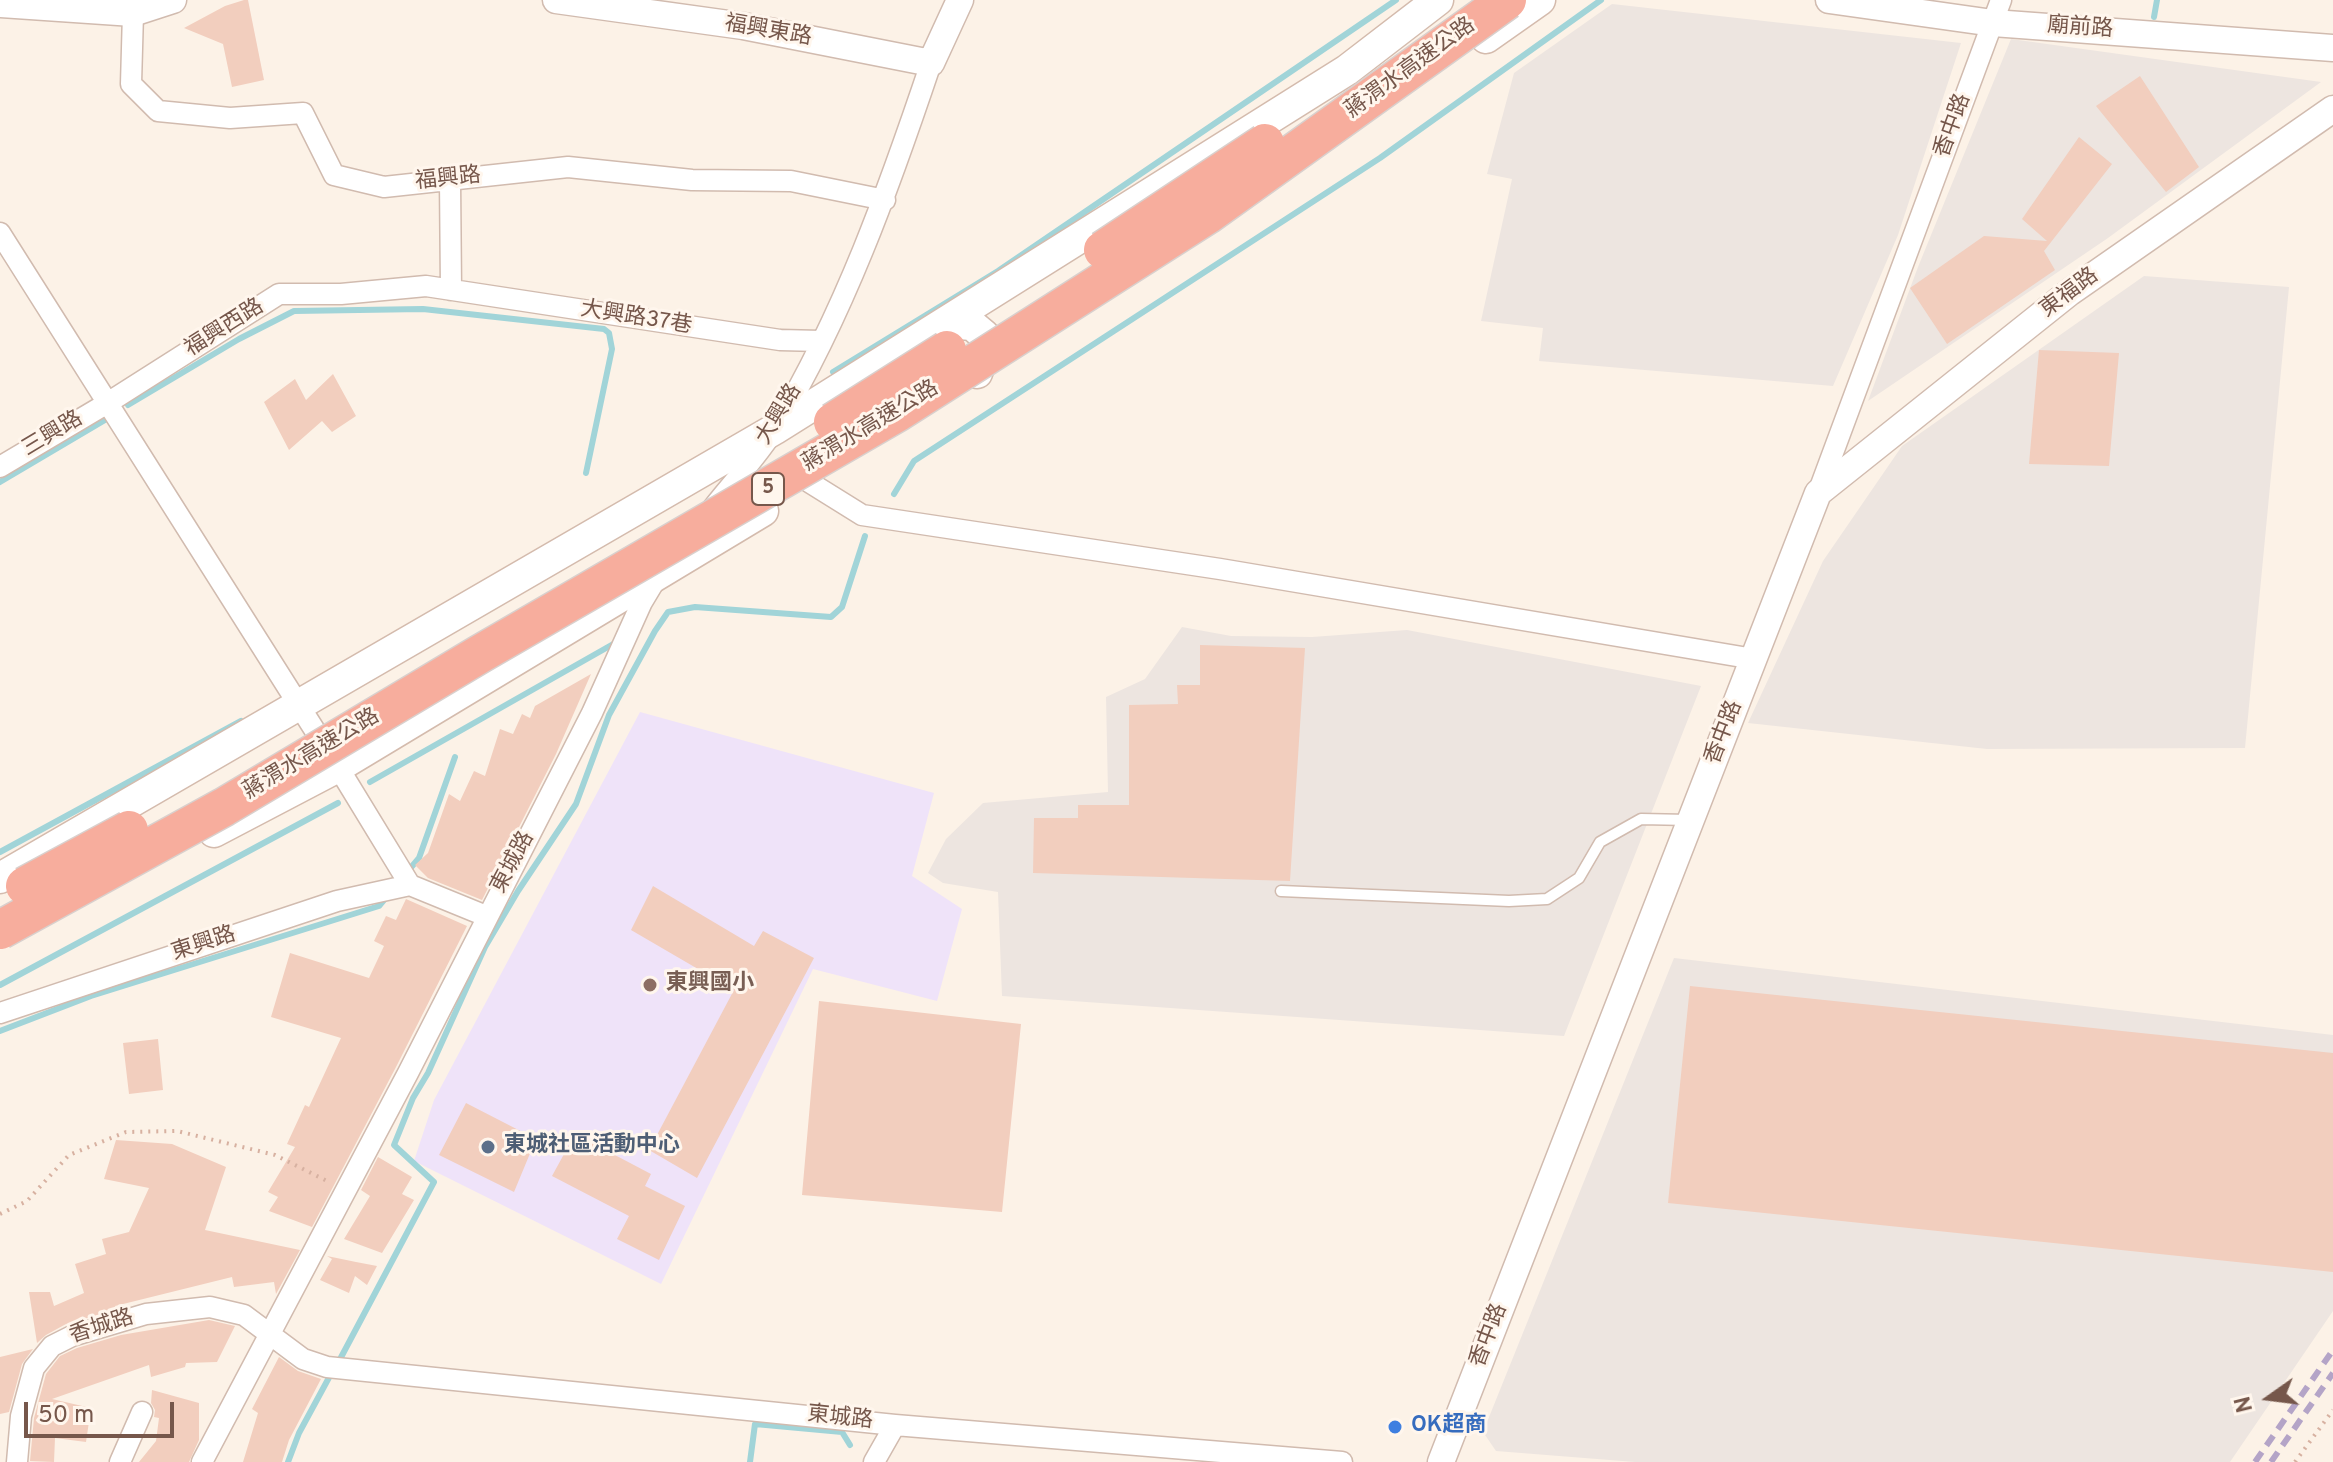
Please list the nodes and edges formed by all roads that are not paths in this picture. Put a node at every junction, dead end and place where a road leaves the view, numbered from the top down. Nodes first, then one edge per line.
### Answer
1 (173, 0) edge
2 (556, 0) edge
3 (960, 0) edge
4 (1438, 0) edge
5 (1466, 0) edge
6 (1507, 0) edge
7 (1540, 0) edge
8 (1829, 0) edge
9 (0, 4) edge
10 (1997, 11) edge
11 (133, 13) junction
12 (2333, 48) edge
13 (931, 63) junction
14 (2333, 109) edge
15 (450, 180) junction
16 (885, 200) junction
17 (0, 233) edge
18 (451, 290) junction
19 (945, 323) junction
20 (821, 341) junction
21 (975, 379) junction
22 (106, 404) junction
23 (775, 429) junction
24 (0, 467) edge
25 (809, 482) junction
26 (1818, 493) junction
27 (658, 576) junction
28 (466, 608) junction
29 (1754, 659) junction
30 (499, 671) junction
31 (299, 705) junction
32 (338, 767) junction
33 (547, 801) joint
34 (1691, 820) junction
35 (0, 878) edge
36 (410, 885) junction
37 (1281, 891) dead end
38 (0, 900) edge
39 (486, 916) junction
40 (0, 930) edge
41 (0, 945) edge
42 (0, 1013) edge
43 (270, 1335) junction
44 (142, 1412) dead end
45 (895, 1425) junction
46 (17, 1462) edge
47 (120, 1462) edge
48 (202, 1462) edge
49 (874, 1462) edge
50 (1342, 1462) edge
51 (1441, 1462) edge

1 - 11 street
2 - 13 street, 福興東路
3 - 13 street, 大興路
4 - 19 main road
5 - 38 highway, 蔣渭水高速公路 / 5, bridge
6 - 40 highway, 蔣渭水高速公路 / 5, bridge
7 - 21 main road
8 - 10 street, 廟前路
9 - 11 street
10 - 12 street, 廟前路
10 - 26 street, 香中路
11 - 15 street, 福興路
13 - 16 street, 大興路
14 - 26 street, 東福路
15 - 16 street, 福興路
15 - 18 street
16 - 20 street, 大興路
17 - 22 street
18 - 20 street, 大興路37巷
18 - 22 street, 福興西路
19 - 21 main road
19 - 23 main road
20 - 23 street, 大興路
21 - 25 main road
22 - 24 street, 三興路
22 - 31 street
23 - 27 street, 大興路
23 - 28 main road
25 - 27 main road
25 - 29 street
26 - 29 street, 香中路
27 - 30 main road
27 - 33 street, 大興路
28 - 30 main road
28 - 31 main road
29 - 34 street, 香中路
30 - 32 main road
31 - 32 street
31 - 35 main road
32 - 36 street
32 - 41 main road
33 - 39 street, 東城路
34 - 37 lane
34 - 51 street, 香中路
36 - 39 street
36 - 42 street, 東興路
39 - 43 street, 東城路
43 - 45 street, 東城路
43 - 46 street, 香城路
43 - 48 street
44 - 47 street
45 - 49 street
45 - 50 street, 東城路

